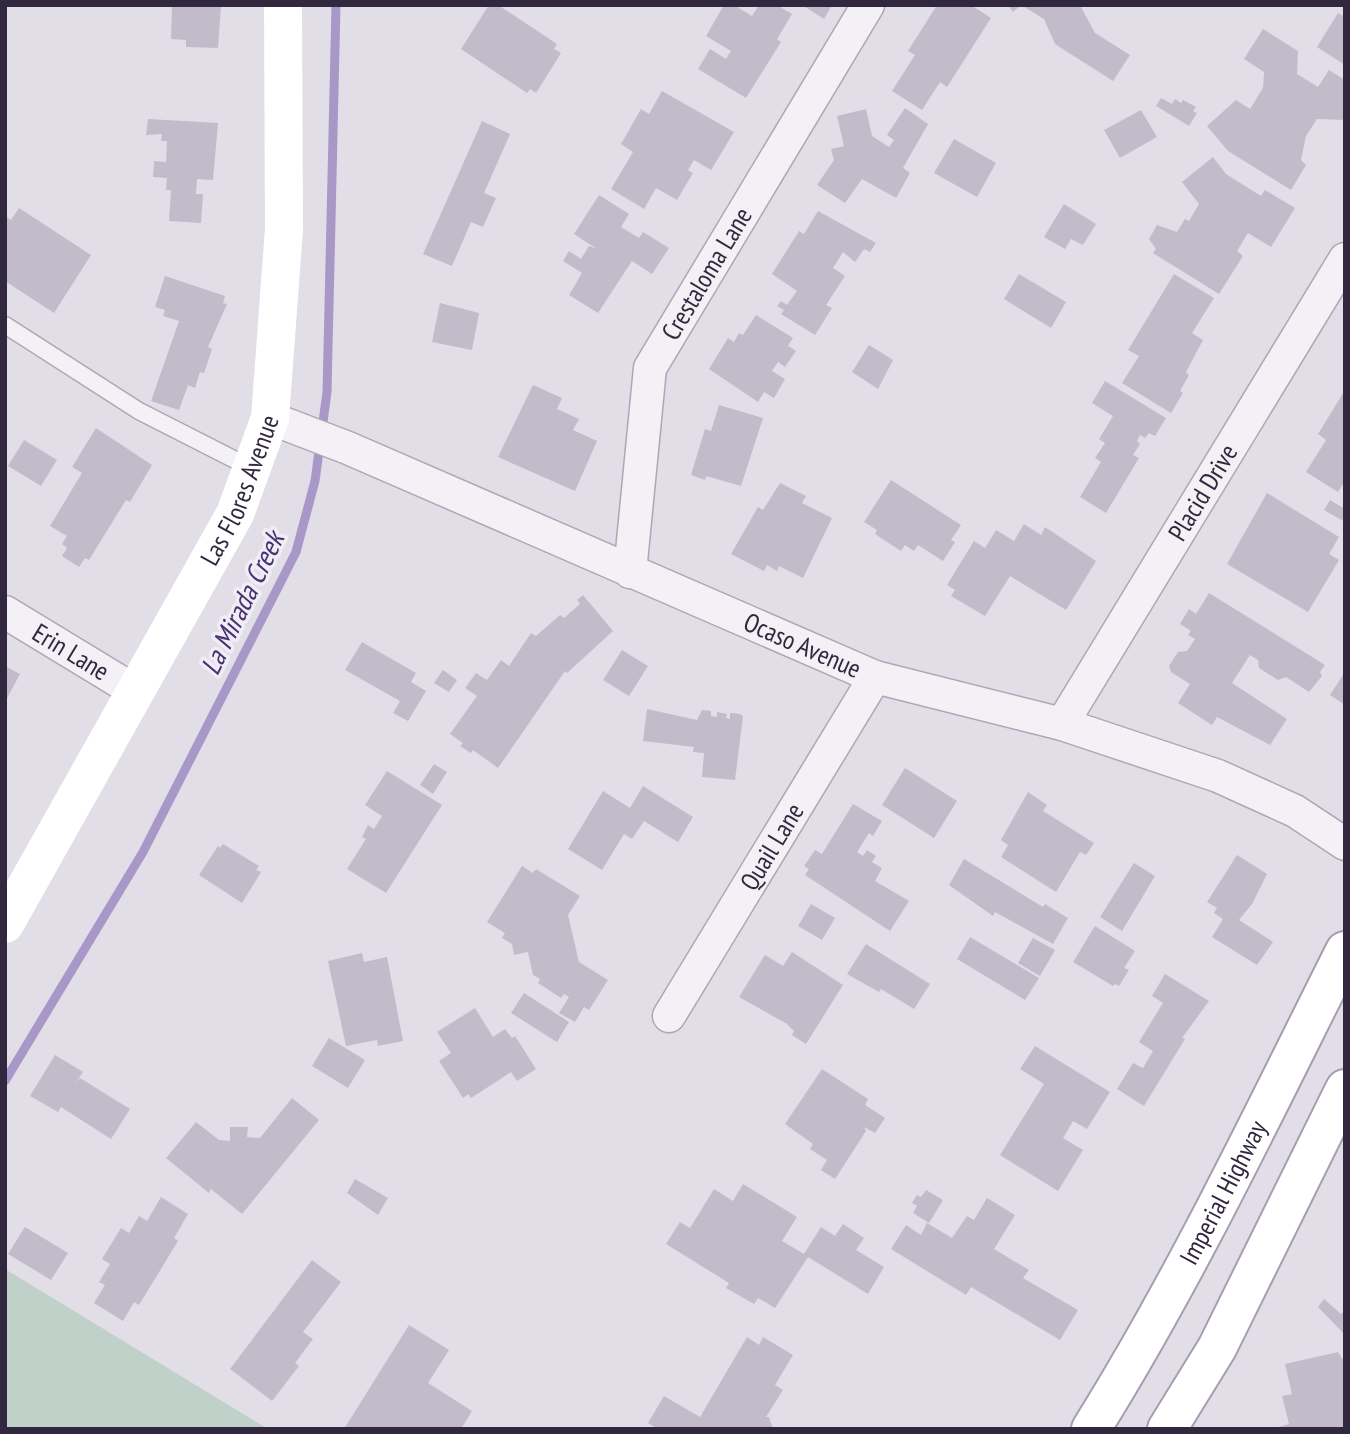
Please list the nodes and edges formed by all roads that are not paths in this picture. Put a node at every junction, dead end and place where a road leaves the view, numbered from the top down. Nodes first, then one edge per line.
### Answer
1 (284, 5) edge
2 (868, 5) edge
3 (1345, 259) edge
4 (5, 325) edge
5 (287, 425) junction
6 (251, 468) junction
7 (630, 572) junction
8 (5, 612) edge
9 (875, 677) junction
10 (135, 691) junction
11 (1062, 724) junction
12 (1345, 844) edge
13 (5, 924) edge
14 (1345, 951) edge
15 (669, 1016) dead end
16 (1345, 1089) edge
17 (1091, 1429) edge
18 (1167, 1429) edge

1 - 5 street, Las Flores Avenue
2 - 7 street, Crestaloma Lane
3 - 11 street, Placid Drive
4 - 6 lane
5 - 6 street, Las Flores Avenue
5 - 7 street, Ocaso Avenue
6 - 10 street, Las Flores Avenue
7 - 9 street, Ocaso Avenue
8 - 10 street, Erin Lane
9 - 11 street, Ocaso Avenue
9 - 15 street, Quail Lane
10 - 13 street, Las Flores Avenue
11 - 12 street, Ocaso Avenue
14 - 17 street, Imperial Highway
16 - 18 street

